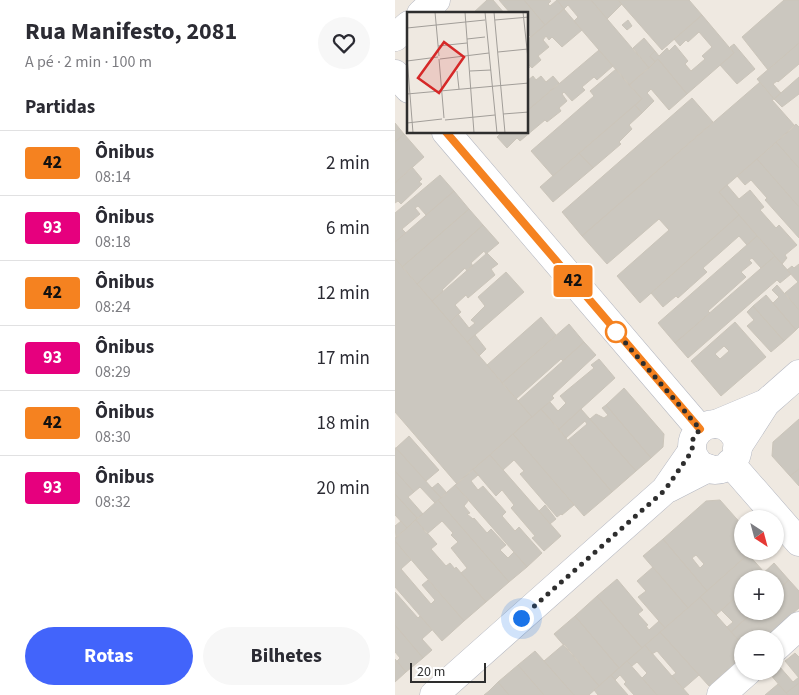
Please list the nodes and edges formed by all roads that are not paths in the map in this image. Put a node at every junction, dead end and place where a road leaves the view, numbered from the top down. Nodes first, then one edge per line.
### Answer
1 (437, 0) edge
2 (423, 12) edge
3 (407, 27) edge
4 (395, 37) edge
5 (395, 74) edge
6 (407, 87) edge
7 (448, 134) edge
8 (799, 374) edge
9 (714, 447) junction
10 (799, 542) edge
11 (799, 626) edge
12 (784, 640) edge
13 (738, 680) edge
14 (434, 695) edge
15 (721, 695) edge

1 - 2 street
3 - 4 street
5 - 6 street
7 - 9 street
8 - 9 street
9 - 10 street
9 - 14 street
11 - 12 street
13 - 15 street

